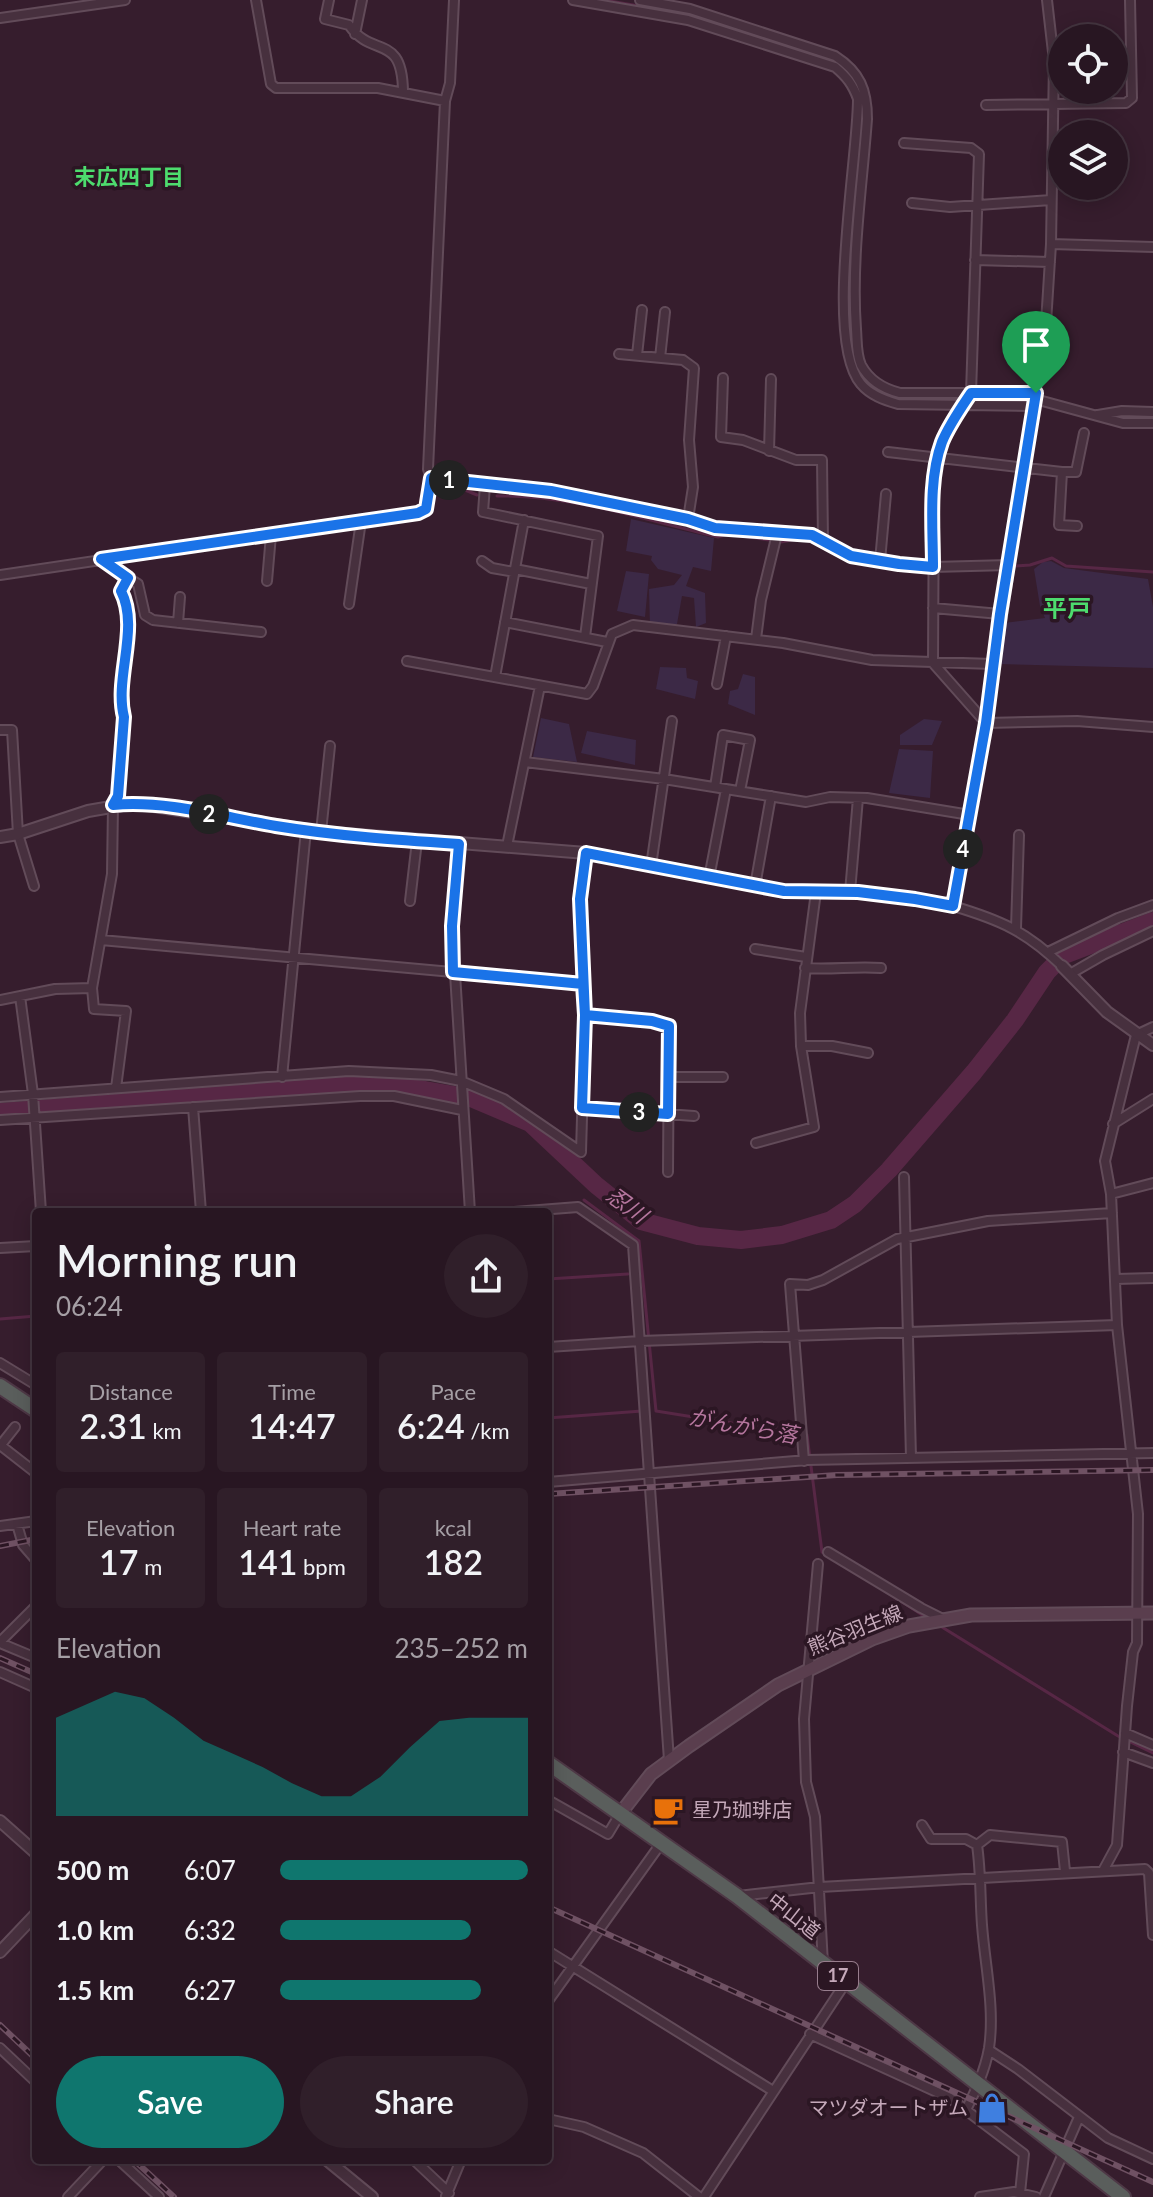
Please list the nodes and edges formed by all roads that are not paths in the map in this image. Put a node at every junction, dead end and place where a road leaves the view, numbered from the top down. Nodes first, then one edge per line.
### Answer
1 (125, 0) edge
2 (256, 0) edge
3 (329, 0) edge
4 (362, 0) edge
5 (454, 0) edge
6 (573, 0) edge
7 (640, 0) edge
8 (1047, 0) edge
9 (1130, 0) edge
10 (82, 3) edge
11 (0, 18) edge
12 (355, 34) junction
13 (403, 91) junction
14 (445, 101) junction
15 (986, 105) dead end
16 (1051, 105) junction
17 (1051, 120) edge
18 (904, 143) dead end
19 (1051, 200) joint
20 (912, 203) dead end
21 (978, 206) junction
22 (1051, 244) junction
23 (1153, 247) edge
24 (975, 260) junction
25 (1050, 262) junction
26 (642, 310) dead end
27 (665, 312) dead end
28 (619, 354) dead end
29 (637, 355) junction
30 (660, 358) junction
31 (723, 378) dead end
32 (771, 379) dead end
33 (971, 393) junction
34 (1035, 399) junction
35 (963, 406) junction
36 (1153, 412) edge
37 (1094, 415) junction
38 (1153, 423) edge
39 (1084, 433) dead end
40 (769, 451) junction
41 (888, 452) dead end
42 (938, 459) junction
43 (1024, 467) junction
44 (1062, 472) junction
45 (431, 478) junction
46 (485, 485) junction
47 (886, 494) dead end
48 (688, 519) junction
49 (524, 520) junction
50 (361, 521) junction
51 (1077, 526) dead end
52 (777, 534) junction
53 (271, 535) junction
54 (823, 541) junction
55 (101, 559) junction
56 (482, 561) dead end
57 (880, 561) junction
58 (1009, 565) junction
59 (933, 567) junction
60 (514, 570) junction
61 (0, 575) edge
62 (128, 578) junction
63 (267, 581) dead end
64 (591, 584) junction
65 (180, 597) dead end
66 (349, 604) dead end
67 (933, 608) junction
68 (1000, 614) junction
69 (505, 622) junction
70 (178, 623) junction
71 (261, 632) dead end
72 (726, 636) junction
73 (585, 637) junction
74 (756, 639) junction
75 (607, 642) junction
76 (407, 661) dead end
77 (933, 663) junction
78 (993, 664) junction
79 (495, 677) junction
80 (717, 684) dead end
81 (540, 686) junction
82 (672, 721) dead end
83 (986, 723) junction
84 (1153, 727) edge
85 (0, 730) edge
86 (330, 746) dead end
87 (525, 762) junction
88 (664, 779) junction
89 (715, 787) junction
90 (726, 789) junction
91 (740, 791) junction
92 (771, 796) junction
93 (858, 798) junction
94 (113, 805) junction
95 (970, 815) junction
96 (306, 830) junction
97 (321, 832) junction
98 (18, 834) junction
99 (1019, 835) dead end
100 (0, 837) edge
101 (417, 841) junction
102 (459, 844) junction
103 (507, 846) junction
104 (586, 853) junction
105 (651, 866) junction
106 (709, 878) junction
107 (34, 886) dead end
108 (755, 886) junction
109 (816, 892) junction
110 (850, 892) junction
111 (410, 901) dead end
112 (1153, 905) edge
113 (953, 906) junction
114 (1016, 928) junction
115 (1153, 931) edge
116 (101, 940) junction
117 (755, 949) dead end
118 (1050, 954) junction
119 (806, 957) junction
120 (292, 958) junction
121 (805, 968) junction
122 (881, 968) dead end
123 (1066, 970) junction
124 (453, 972) junction
125 (583, 984) junction
126 (92, 988) junction
127 (20, 996) junction
128 (0, 1000) edge
129 (585, 1015) junction
130 (1153, 1027) edge
131 (1136, 1035) junction
132 (1153, 1045) edge
133 (801, 1046) junction
134 (868, 1053) dead end
135 (282, 1077) junction
136 (668, 1077) junction
137 (723, 1077) dead end
138 (461, 1083) junction
139 (116, 1088) junction
140 (0, 1097) edge
141 (33, 1097) junction
142 (1153, 1099) edge
143 (193, 1107) junction
144 (462, 1108) junction
145 (582, 1108) junction
146 (668, 1114) junction
147 (694, 1116) dead end
148 (34, 1118) junction
149 (0, 1120) edge
150 (1112, 1125) junction
151 (756, 1143) dead end
152 (668, 1172) dead end
153 (904, 1177) dead end
154 (1153, 1183) edge
155 (1111, 1194) junction
156 (41, 1208) edge
157 (201, 1208) edge
158 (470, 1208) edge
159 (552, 1209) edge
160 (1112, 1213) junction
161 (905, 1238) junction
162 (32, 1246) edge
163 (0, 1248) edge
164 (1153, 1278) edge
165 (1116, 1279) junction
166 (1117, 1325) junction
167 (907, 1333) junction
168 (794, 1336) junction
169 (641, 1341) junction
170 (552, 1347) edge
171 (0, 1363) edge
172 (32, 1383) edge
173 (0, 1386) edge
174 (32, 1407) edge
175 (15, 1427) dead end
176 (0, 1446) edge
177 (1129, 1453) junction
178 (1153, 1453) edge
179 (911, 1458) junction
180 (808, 1460) junction
181 (32, 1470) edge
182 (650, 1475) junction
183 (552, 1482) edge
184 (0, 1517) edge
185 (32, 1522) edge
186 (9, 1525) edge
187 (828, 1552) dead end
188 (32, 1555) edge
189 (818, 1564) dead end
190 (32, 1610) edge
191 (1137, 1613) junction
192 (1153, 1613) edge
193 (942, 1619) junction
194 (0, 1642) edge
195 (32, 1656) edge
196 (810, 1667) junction
197 (0, 1672) edge
198 (32, 1686) edge
199 (1125, 1733) junction
200 (1153, 1745) edge
201 (1124, 1748) junction
202 (669, 1760) junction
203 (1153, 1763) edge
204 (552, 1766) edge
205 (552, 1802) edge
206 (620, 1814) junction
207 (0, 1821) edge
208 (922, 1825) dead end
209 (662, 1842) junction
210 (977, 1845) junction
211 (32, 1849) edge
212 (1104, 1869) junction
213 (1065, 1871) junction
214 (980, 1879) junction
215 (820, 1887) junction
216 (737, 1896) junction
217 (32, 1918) edge
218 (1153, 1935) edge
219 (0, 1952) edge
220 (552, 1953) edge
221 (823, 1964) junction
222 (573, 1966) junction
223 (846, 1982) junction
224 (552, 1995) edge
225 (810, 2034) junction
226 (0, 2048) edge
227 (989, 2050) junction
228 (32, 2078) edge
229 (979, 2083) junction
230 (773, 2091) junction
231 (965, 2112) junction
232 (1079, 2117) junction
233 (552, 2120) edge
234 (1063, 2150) junction
235 (1153, 2159) edge
236 (99, 2164) edge
237 (123, 2164) edge
238 (332, 2164) edge
239 (418, 2164) edge
240 (459, 2164) edge
241 (1020, 2193) junction
242 (447, 2195) edge
243 (68, 2197) edge
244 (159, 2197) edge
245 (372, 2197) edge
246 (701, 2197) edge
247 (980, 2197) edge
248 (1036, 2197) edge
249 (1044, 2197) edge
250 (1123, 2197) edge

1 - 10 street
2 - 13 street
3 - 12 street
4 - 12 street
5 - 14 street
6 - 35 street
7 - 33 street
8 - 16 street
9 - 16 street
10 - 11 street
12 - 13 street
13 - 14 street
14 - 45 street
15 - 16 street
16 - 17 street
18 - 21 street
19 - 21 street
19 - 22 street
20 - 21 street
21 - 24 street
22 - 23 street
22 - 25 street
24 - 25 street
24 - 33 street
25 - 34 street
26 - 29 street
27 - 30 street
28 - 29 street
29 - 30 street
30 - 48 street
31 - 40 street
32 - 40 street
33 - 34 street
33 - 35 street
34 - 35 street
34 - 37 street
34 - 43 street
35 - 42 street
36 - 37 street
37 - 38 street
39 - 44 street
40 - 54 street
41 - 42 street
42 - 43 street
42 - 59 street
43 - 44 street
43 - 58 street
44 - 51 street
45 - 46 street
45 - 50 street
46 - 48 street
46 - 49 street
47 - 57 street
48 - 52 street
49 - 60 street
49 - 64 street
50 - 53 street
50 - 66 street
52 - 54 street
52 - 74 street
53 - 55 street
53 - 63 street
54 - 57 street
55 - 61 street
55 - 62 street
56 - 60 street
57 - 59 street
58 - 59 street
58 - 68 street
59 - 67 street
60 - 64 street
60 - 69 street
62 - 70 street
62 - 94 street
64 - 73 street
65 - 70 street
67 - 68 street
67 - 77 street
68 - 78 street
69 - 73 street
69 - 79 street
70 - 71 street
72 - 74 street
72 - 75 street
72 - 80 street
73 - 75 street
74 - 77 street
75 - 81 street
76 - 79 street
77 - 78 street
77 - 83 street
78 - 83 street
79 - 81 street
81 - 87 street
82 - 88 street
83 - 84 street
83 - 95 street
85 - 98 street
86 - 97 street
87 - 88 street
87 - 103 street
88 - 89 street
88 - 105 street
89 - 90 street
89 - 91 street
90 - 91 street
90 - 106 street
91 - 92 street
92 - 93 street
92 - 108 street
93 - 95 street
93 - 110 street
94 - 96 street
94 - 98 street
94 - 116 street
95 - 113 street
96 - 97 street
96 - 120 street
97 - 101 street
98 - 100 street
98 - 107 street
99 - 114 street
101 - 102 street
101 - 111 street
102 - 103 street
102 - 124 street
103 - 104 street
104 - 105 street
104 - 125 street
105 - 106 street
106 - 108 street
108 - 109 street
109 - 110 street
109 - 119 street
110 - 113 street
112 - 118 street
113 - 114 street
114 - 118 street
115 - 123 street
116 - 120 street
116 - 126 street
117 - 119 street
118 - 123 street
119 - 121 street
120 - 124 street
120 - 135 street
121 - 122 street
121 - 133 street
123 - 131 street
124 - 125 street
124 - 138 street
125 - 129 street
126 - 127 street
126 - 139 street
127 - 128 street
127 - 141 street
129 - 136 street
129 - 145 street
130 - 131 street
131 - 132 street
131 - 150 street
133 - 134 street
133 - 151 street
135 - 138 street
135 - 139 street
136 - 137 street
136 - 146 street
138 - 144 street
138 - 145 street
139 - 141 street
140 - 141 street
141 - 148 street
142 - 150 street
143 - 144 street
143 - 148 street
143 - 157 street
144 - 158 street
145 - 146 street
146 - 147 street
146 - 152 street
148 - 149 street
148 - 156 street
150 - 155 street
153 - 161 street
154 - 155 street
155 - 160 street
159 - 169 street
160 - 161 street
160 - 165 street
161 - 167 street
161 - 168 street
162 - 163 street
164 - 165 street
165 - 166 street
166 - 167 street
166 - 177 street
167 - 168 street
167 - 179 street
168 - 169 street
168 - 180 street
169 - 170 street
169 - 182 street
171 - 172 street
173 - 174 highway
175 - 176 street
176 - 181 street
177 - 178 street
177 - 179 street
177 - 191 street
179 - 180 street
180 - 182 street
182 - 183 street
182 - 202 street
184 - 186 street
185 - 186 street
186 - 188 street
187 - 193 street
189 - 196 street
190 - 194 street
191 - 192 main road, 熊谷羽生線
191 - 193 main road, 熊谷羽生線
191 - 199 street
193 - 196 main road, 熊谷羽生線
194 - 195 street
196 - 202 main road, 熊谷羽生線
196 - 215 street
197 - 198 street
199 - 200 street
199 - 201 street
201 - 203 street
201 - 212 street
202 - 206 main road, 熊谷羽生線
204 - 206 highway, 中山道 / 17
205 - 206 street
206 - 209 highway, 中山道 / 17
207 - 211 street
208 - 210 street
209 - 216 highway, 中山道 / 17
209 - 222 street
210 - 213 street
210 - 214 street
212 - 213 street
212 - 218 street
213 - 214 street
214 - 215 street
214 - 227 street
215 - 216 street
215 - 221 street
216 - 221 highway, 中山道 / 17
217 - 219 street
220 - 222 street
221 - 223 highway, 中山道 / 17
222 - 224 street
222 - 230 street
223 - 225 street
223 - 229 highway, 中山道 / 17
225 - 230 street
225 - 231 street
226 - 228 street
227 - 229 street
227 - 232 street
229 - 231 street
229 - 234 highway, 中山道 / 17
230 - 246 street
231 - 241 street
232 - 234 street
232 - 235 street
233 - 246 street
234 - 249 street
234 - 250 highway, 中山道 / 17
236 - 243 street
237 - 244 street
238 - 245 street
239 - 242 street
240 - 242 street
241 - 247 street
241 - 248 street

